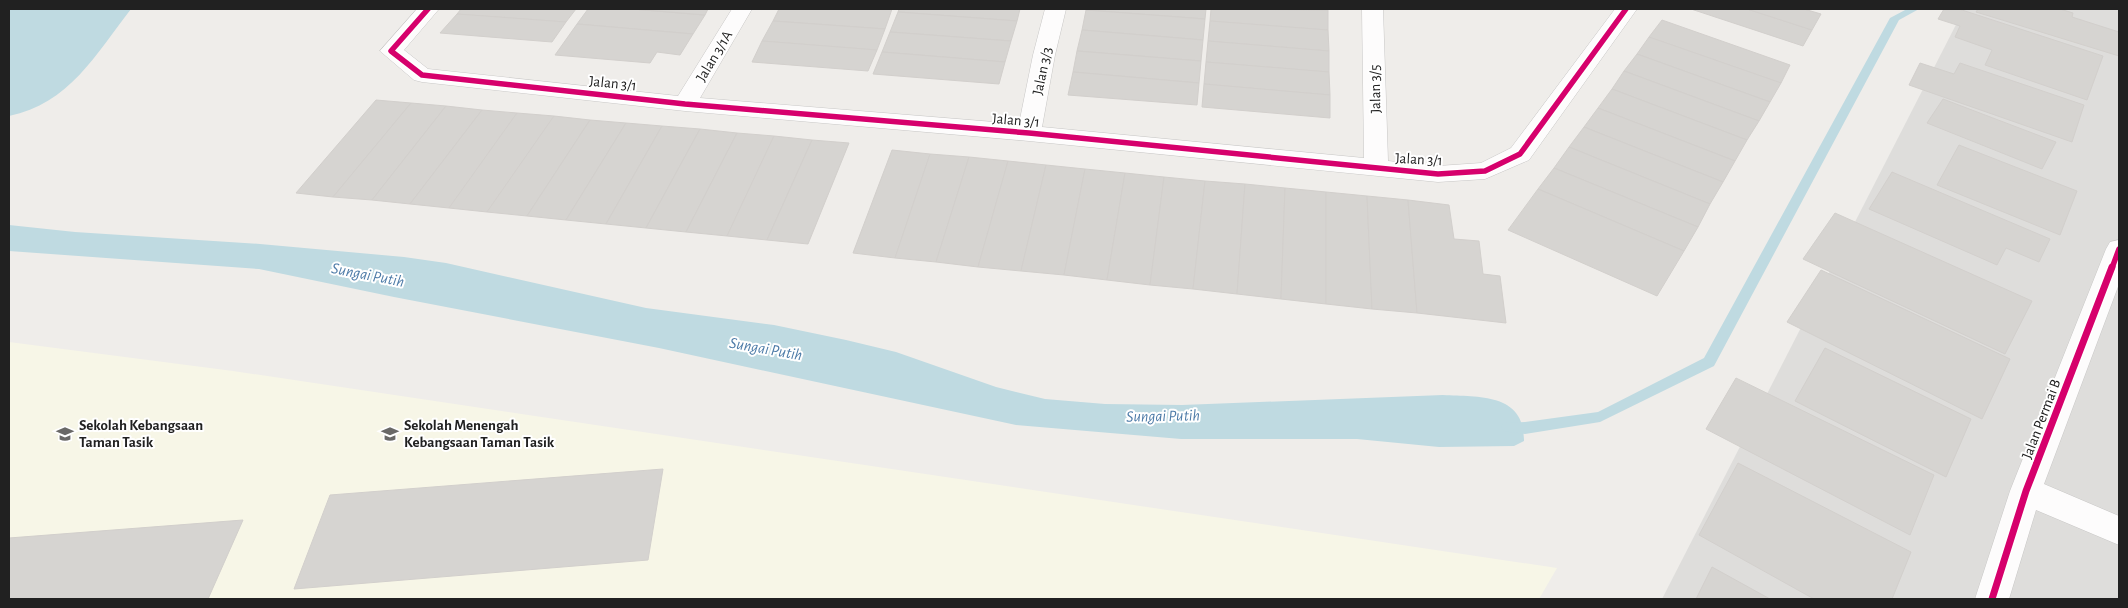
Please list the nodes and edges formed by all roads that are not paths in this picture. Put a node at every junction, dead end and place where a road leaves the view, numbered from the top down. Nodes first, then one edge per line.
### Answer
1 (428, 9) edge
2 (742, 9) edge
3 (1056, 9) edge
4 (1373, 9) edge
5 (1626, 9) edge
6 (686, 104) junction
7 (1029, 133) junction
8 (1376, 169) junction
9 (2119, 249) edge
10 (2026, 491) junction
11 (2119, 531) edge
12 (1992, 599) edge

1 - 6 street, Jalan 3/1
2 - 6 street, Jalan 3/1A
3 - 7 street, Jalan 3/3
4 - 8 street, Jalan 3/5
5 - 8 street, Jalan 3/1
6 - 7 street, Jalan 3/1
7 - 8 street, Jalan 3/1
9 - 10 street, Jalan Permai B
10 - 11 street
10 - 12 street, Jalan Permai B

